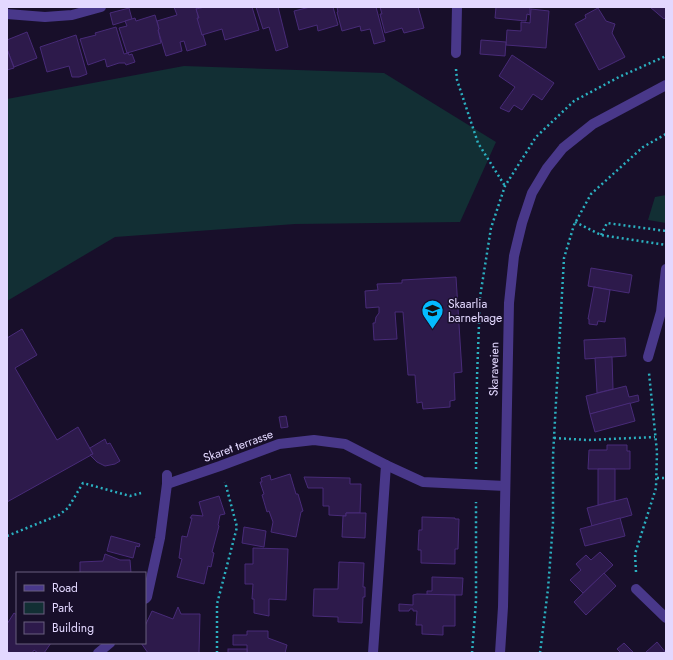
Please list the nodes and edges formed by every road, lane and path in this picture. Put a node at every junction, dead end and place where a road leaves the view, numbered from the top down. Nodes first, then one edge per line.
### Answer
1 (101, 7) edge
2 (457, 7) edge
3 (69, 11) edge
4 (7, 14) edge
5 (456, 53) joint
6 (666, 85) edge
7 (666, 134) edge
8 (505, 186) dead end
9 (575, 222) junction
10 (666, 231) edge
11 (601, 235) junction
12 (666, 245) edge
13 (666, 269) edge
14 (663, 313) edge
15 (648, 357) joint
16 (655, 437) junction
17 (554, 438) junction
18 (386, 465) junction
19 (220, 466) junction
20 (657, 478) junction
21 (666, 478) edge
22 (505, 486) junction
23 (141, 493) dead end
24 (7, 536) edge
25 (636, 589) joint
26 (146, 598) edge
27 (666, 618) edge
28 (109, 644) edge
29 (98, 653) edge
30 (217, 653) edge
31 (374, 653) edge
32 (500, 653) edge
33 (540, 653) edge

1 - 3 street
2 - 5 street
3 - 4 street
5 - 8 path
6 - 22 street, Skaraveien
7 - 9 path
9 - 11 path
9 - 17 path
10 - 11 path
11 - 12 path
13 - 14 street
14 - 15 street
15 - 16 path
16 - 17 path
16 - 20 path
17 - 33 path
18 - 19 street, Skaret terrasse
18 - 22 street, Skaret terrasse
18 - 31 street
19 - 26 street, Skaret terrasse
19 - 30 path
20 - 21 path
20 - 25 path
22 - 32 street, Skaraveien
23 - 24 path
25 - 27 street
28 - 29 street

